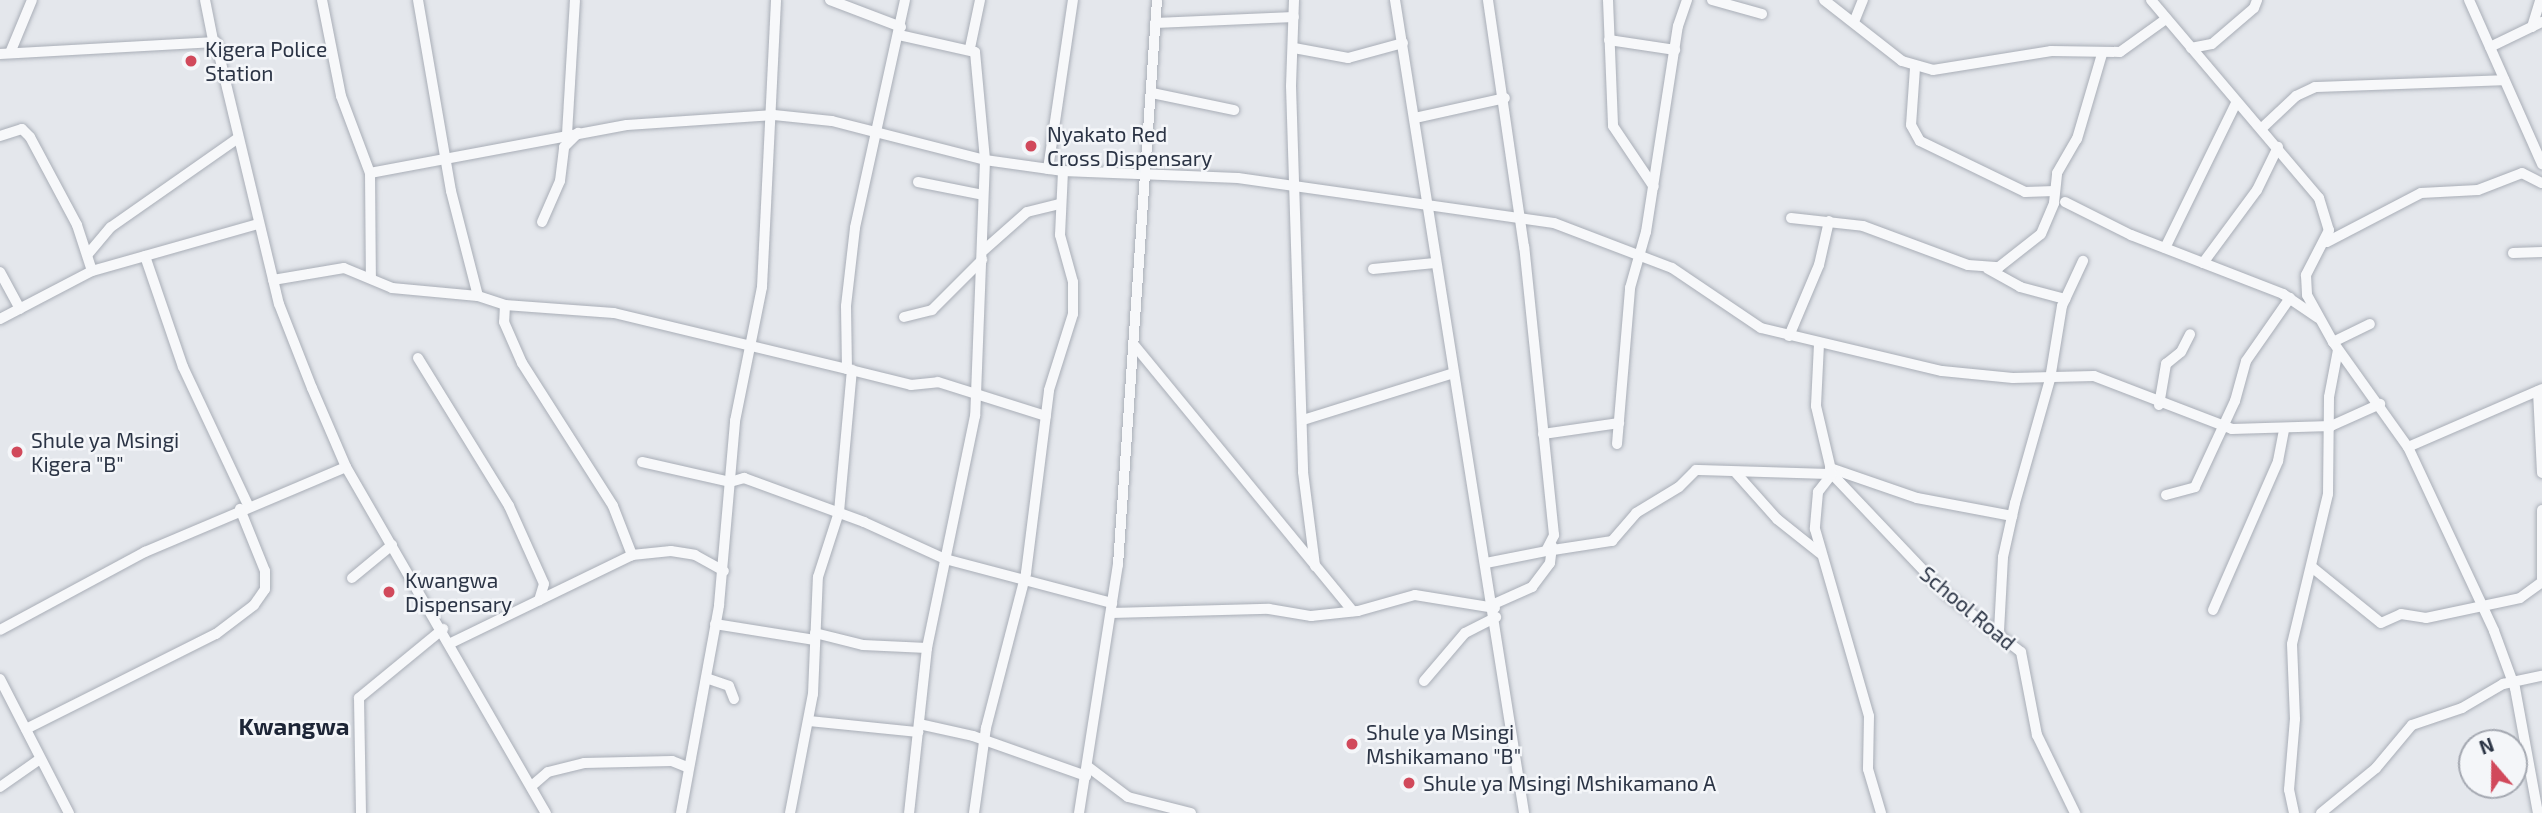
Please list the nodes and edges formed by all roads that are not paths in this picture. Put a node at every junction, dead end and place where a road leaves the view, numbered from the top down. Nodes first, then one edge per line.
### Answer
1 (32, 0) edge
2 (205, 0) edge
3 (322, 0) edge
4 (418, 0) edge
5 (575, 0) edge
6 (776, 0) edge
7 (830, 0) edge
8 (905, 0) edge
9 (980, 0) edge
10 (1073, 0) edge
11 (1157, 0) edge
12 (1294, 0) edge
13 (1395, 0) edge
14 (1488, 0) edge
15 (1608, 0) edge
16 (1687, 0) edge
17 (1712, 0) edge
18 (1824, 0) edge
19 (1863, 0) edge
20 (2151, 0) edge
21 (2257, 0) edge
22 (2469, 0) edge
23 (2540, 0) edge
24 (1762, 14) dead end
25 (1294, 17) junction
26 (2166, 19) junction
27 (1854, 22) junction
28 (1155, 23) junction
29 (2537, 25) edge
30 (900, 31) junction
31 (213, 40) junction
32 (1609, 40) junction
33 (1403, 43) junction
34 (2490, 47) junction
35 (970, 48) junction
36 (1294, 48) junction
37 (2191, 48) junction
38 (1675, 50) junction
39 (5, 54) edge
40 (2102, 54) junction
41 (1916, 68) junction
42 (2504, 80) junction
43 (1152, 93) junction
44 (1505, 97) junction
45 (2236, 103) junction
46 (1234, 110) dead end
47 (774, 115) junction
48 (1415, 118) junction
49 (2262, 129) junction
50 (572, 133) junction
51 (877, 134) junction
52 (0, 136) edge
53 (238, 138) junction
54 (2278, 147) junction
55 (450, 159) junction
56 (985, 160) junction
57 (2542, 164) edge
58 (1048, 169) junction
59 (1063, 171) junction
60 (1144, 172) junction
61 (370, 173) junction
62 (918, 181) dead end
63 (2542, 183) edge
64 (1295, 187) junction
65 (1654, 187) junction
66 (2055, 191) junction
67 (983, 195) junction
68 (1427, 202) junction
69 (2065, 202) dead end
70 (1060, 204) junction
71 (1518, 217) junction
72 (1791, 218) dead end
73 (1829, 220) junction
74 (542, 222) dead end
75 (258, 223) junction
76 (2327, 242) junction
77 (2165, 247) junction
78 (2542, 252) edge
79 (1641, 253) junction
80 (2513, 253) dead end
81 (88, 254) junction
82 (983, 255) junction
83 (145, 256) junction
84 (2083, 261) dead end
85 (2203, 262) junction
86 (1435, 263) junction
87 (1373, 269) dead end
88 (1988, 269) junction
89 (92, 271) junction
90 (0, 272) edge
91 (371, 278) junction
92 (273, 280) junction
93 (478, 296) junction
94 (2290, 298) junction
95 (2065, 299) junction
96 (505, 305) junction
97 (20, 309) junction
98 (904, 317) dead end
99 (0, 318) edge
100 (2318, 318) junction
101 (2370, 324) dead end
102 (2190, 334) dead end
103 (1789, 336) junction
104 (750, 342) junction
105 (1819, 344) junction
106 (1136, 346) junction
107 (2336, 346) junction
108 (418, 358) dead end
109 (850, 370) junction
110 (1454, 373) junction
111 (2050, 379) junction
112 (2540, 390) edge
113 (972, 391) junction
114 (2380, 404) junction
115 (2159, 405) junction
116 (1046, 416) junction
117 (1303, 420) junction
118 (1619, 423) junction
119 (2331, 426) junction
120 (2223, 428) junction
121 (2284, 431) junction
122 (1543, 434) junction
123 (1616, 444) dead end
124 (2408, 447) junction
125 (642, 462) dead end
126 (346, 467) junction
127 (1831, 471) junction
128 (1736, 473) junction
129 (2542, 473) edge
130 (730, 482) junction
131 (2166, 495) dead end
132 (244, 507) junction
133 (2542, 510) edge
134 (839, 512) junction
135 (2012, 516) junction
136 (392, 545) junction
137 (1553, 548) junction
138 (1821, 554) junction
139 (632, 555) junction
140 (945, 559) junction
141 (1486, 563) junction
142 (1315, 566) junction
143 (2313, 568) junction
144 (724, 571) junction
145 (352, 578) dead end
146 (2542, 580) edge
147 (1025, 582) junction
148 (539, 600) junction
149 (2483, 606) junction
150 (1112, 608) junction
151 (1495, 610) junction
152 (2213, 610) dead end
153 (1353, 611) junction
154 (715, 624) junction
155 (443, 629) junction
156 (0, 630) edge
157 (1999, 631) junction
158 (815, 636) junction
159 (451, 643) junction
160 (927, 648) junction
161 (2542, 676) edge
162 (705, 678) junction
163 (0, 679) edge
164 (1424, 681) dead end
165 (2513, 681) junction
166 (734, 699) dead end
167 (809, 720) junction
168 (918, 728) junction
169 (26, 729) junction
170 (984, 740) junction
171 (40, 759) junction
172 (687, 767) junction
173 (1087, 771) junction
174 (2530, 771) junction
175 (2542, 774) edge
176 (534, 785) junction
177 (0, 787) edge
178 (1184, 812) edge
179 (69, 813) edge
180 (361, 813) edge
181 (546, 813) edge
182 (681, 813) edge
183 (790, 813) edge
184 (909, 813) edge
185 (974, 813) edge
186 (1079, 813) edge
187 (1524, 813) edge
188 (1881, 813) edge
189 (2075, 813) edge
190 (2294, 813) edge
191 (2322, 813) edge
192 (2538, 813) edge

1 - 39 street
2 - 31 street
3 - 61 street
4 - 55 street
5 - 50 street
6 - 47 street
7 - 30 street
8 - 30 street
9 - 35 street
10 - 58 street
11 - 28 street
12 - 25 street
13 - 33 street
14 - 44 street
15 - 32 street
16 - 38 street
17 - 24 street
18 - 27 street
19 - 27 street
20 - 26 street
21 - 37 street
22 - 34 street
23 - 29 street
25 - 28 street
25 - 36 street
26 - 37 street
26 - 40 street
27 - 41 street
28 - 43 street
29 - 34 street
30 - 35 street
30 - 51 street
31 - 39 street
31 - 53 street
32 - 38 street
32 - 65 street
33 - 36 street
33 - 48 street
34 - 42 street
35 - 56 street
36 - 64 street
37 - 45 street
38 - 65 street
40 - 41 street
40 - 66 street
41 - 66 street
42 - 49 street
42 - 57 street
43 - 46 street
43 - 60 street
44 - 48 street
44 - 71 street
45 - 49 street
45 - 77 street
47 - 50 street
47 - 51 street
47 - 104 street
48 - 68 street
49 - 54 street
50 - 55 street
50 - 74 street
51 - 56 street
51 - 109 street
52 - 81 street
53 - 75 street
53 - 81 street
54 - 76 street
54 - 85 street
55 - 61 street
55 - 93 street
56 - 58 street
56 - 67 street
58 - 59 street
59 - 60 street
59 - 70 street
60 - 64 street
60 - 106 street
61 - 91 street
62 - 67 street
63 - 76 street
64 - 68 street
64 - 117 street
65 - 79 street
66 - 88 street
67 - 82 street
68 - 71 street
68 - 86 street
69 - 77 street
70 - 82 street
70 - 116 street
71 - 79 street
71 - 122 street
72 - 73 street
73 - 88 street
73 - 103 street
75 - 83 street
75 - 92 street
76 - 100 street
77 - 85 street
78 - 80 street
79 - 103 street
79 - 118 street
81 - 89 street
82 - 98 street
82 - 113 street
83 - 89 street
83 - 132 street
84 - 95 street
85 - 94 street
86 - 87 street
86 - 110 street
88 - 95 street
89 - 97 street
90 - 97 street
91 - 92 street
91 - 93 street
92 - 126 street
93 - 96 street
94 - 100 street
94 - 120 street
95 - 111 street
96 - 104 street
96 - 139 street
97 - 99 street
100 - 107 street
101 - 107 street
102 - 115 street
103 - 105 street
104 - 109 street
104 - 130 street
105 - 111 street
105 - 127 street
106 - 142 street
106 - 150 street
107 - 114 street
107 - 119 street
108 - 148 street
109 - 113 street
109 - 134 street
110 - 117 street
110 - 141 street
111 - 115 street
111 - 135 street
112 - 124 street
112 - 129 street
113 - 116 street
113 - 140 street
114 - 119 street
114 - 124 street
115 - 120 street
116 - 147 street
117 - 142 street
118 - 122 street
118 - 123 street
119 - 121 street
119 - 143 street
120 - 121 street
120 - 131 street
121 - 152 street
122 - 137 street
124 - 149 street
125 - 130 street
126 - 132 street
126 - 136 street
127 - 128 street
127 - 135 street
127 - 138 street
127 - 157 street, School Road
128 - 137 street
128 - 138 street
130 - 134 street
130 - 144 street
132 - 156 street
132 - 169 street
133 - 146 street
134 - 140 street
134 - 158 street
135 - 157 street
136 - 145 street
136 - 155 street
137 - 141 street
137 - 151 street
138 - 188 street
139 - 144 street
139 - 148 street
140 - 147 street
140 - 160 street
141 - 151 street
142 - 153 street
143 - 149 street
143 - 190 street
144 - 154 street
146 - 149 street
147 - 150 street
147 - 170 street
148 - 159 street
149 - 165 street
150 - 153 street
150 - 173 street
151 - 153 street
151 - 164 street
151 - 187 street
154 - 158 street
154 - 162 street
155 - 159 street
155 - 180 street
157 - 189 street, School Road
158 - 160 street
158 - 167 street
159 - 176 street
160 - 168 street
161 - 165 street
162 - 166 street
162 - 172 street
163 - 169 street
165 - 174 street
165 - 191 street
167 - 168 street
167 - 183 street
168 - 170 street
168 - 184 street
169 - 171 street
170 - 173 street
170 - 185 street
171 - 177 street
171 - 179 street
172 - 176 street
172 - 182 street
173 - 178 street
173 - 186 street
174 - 175 street
174 - 192 street
176 - 181 street

